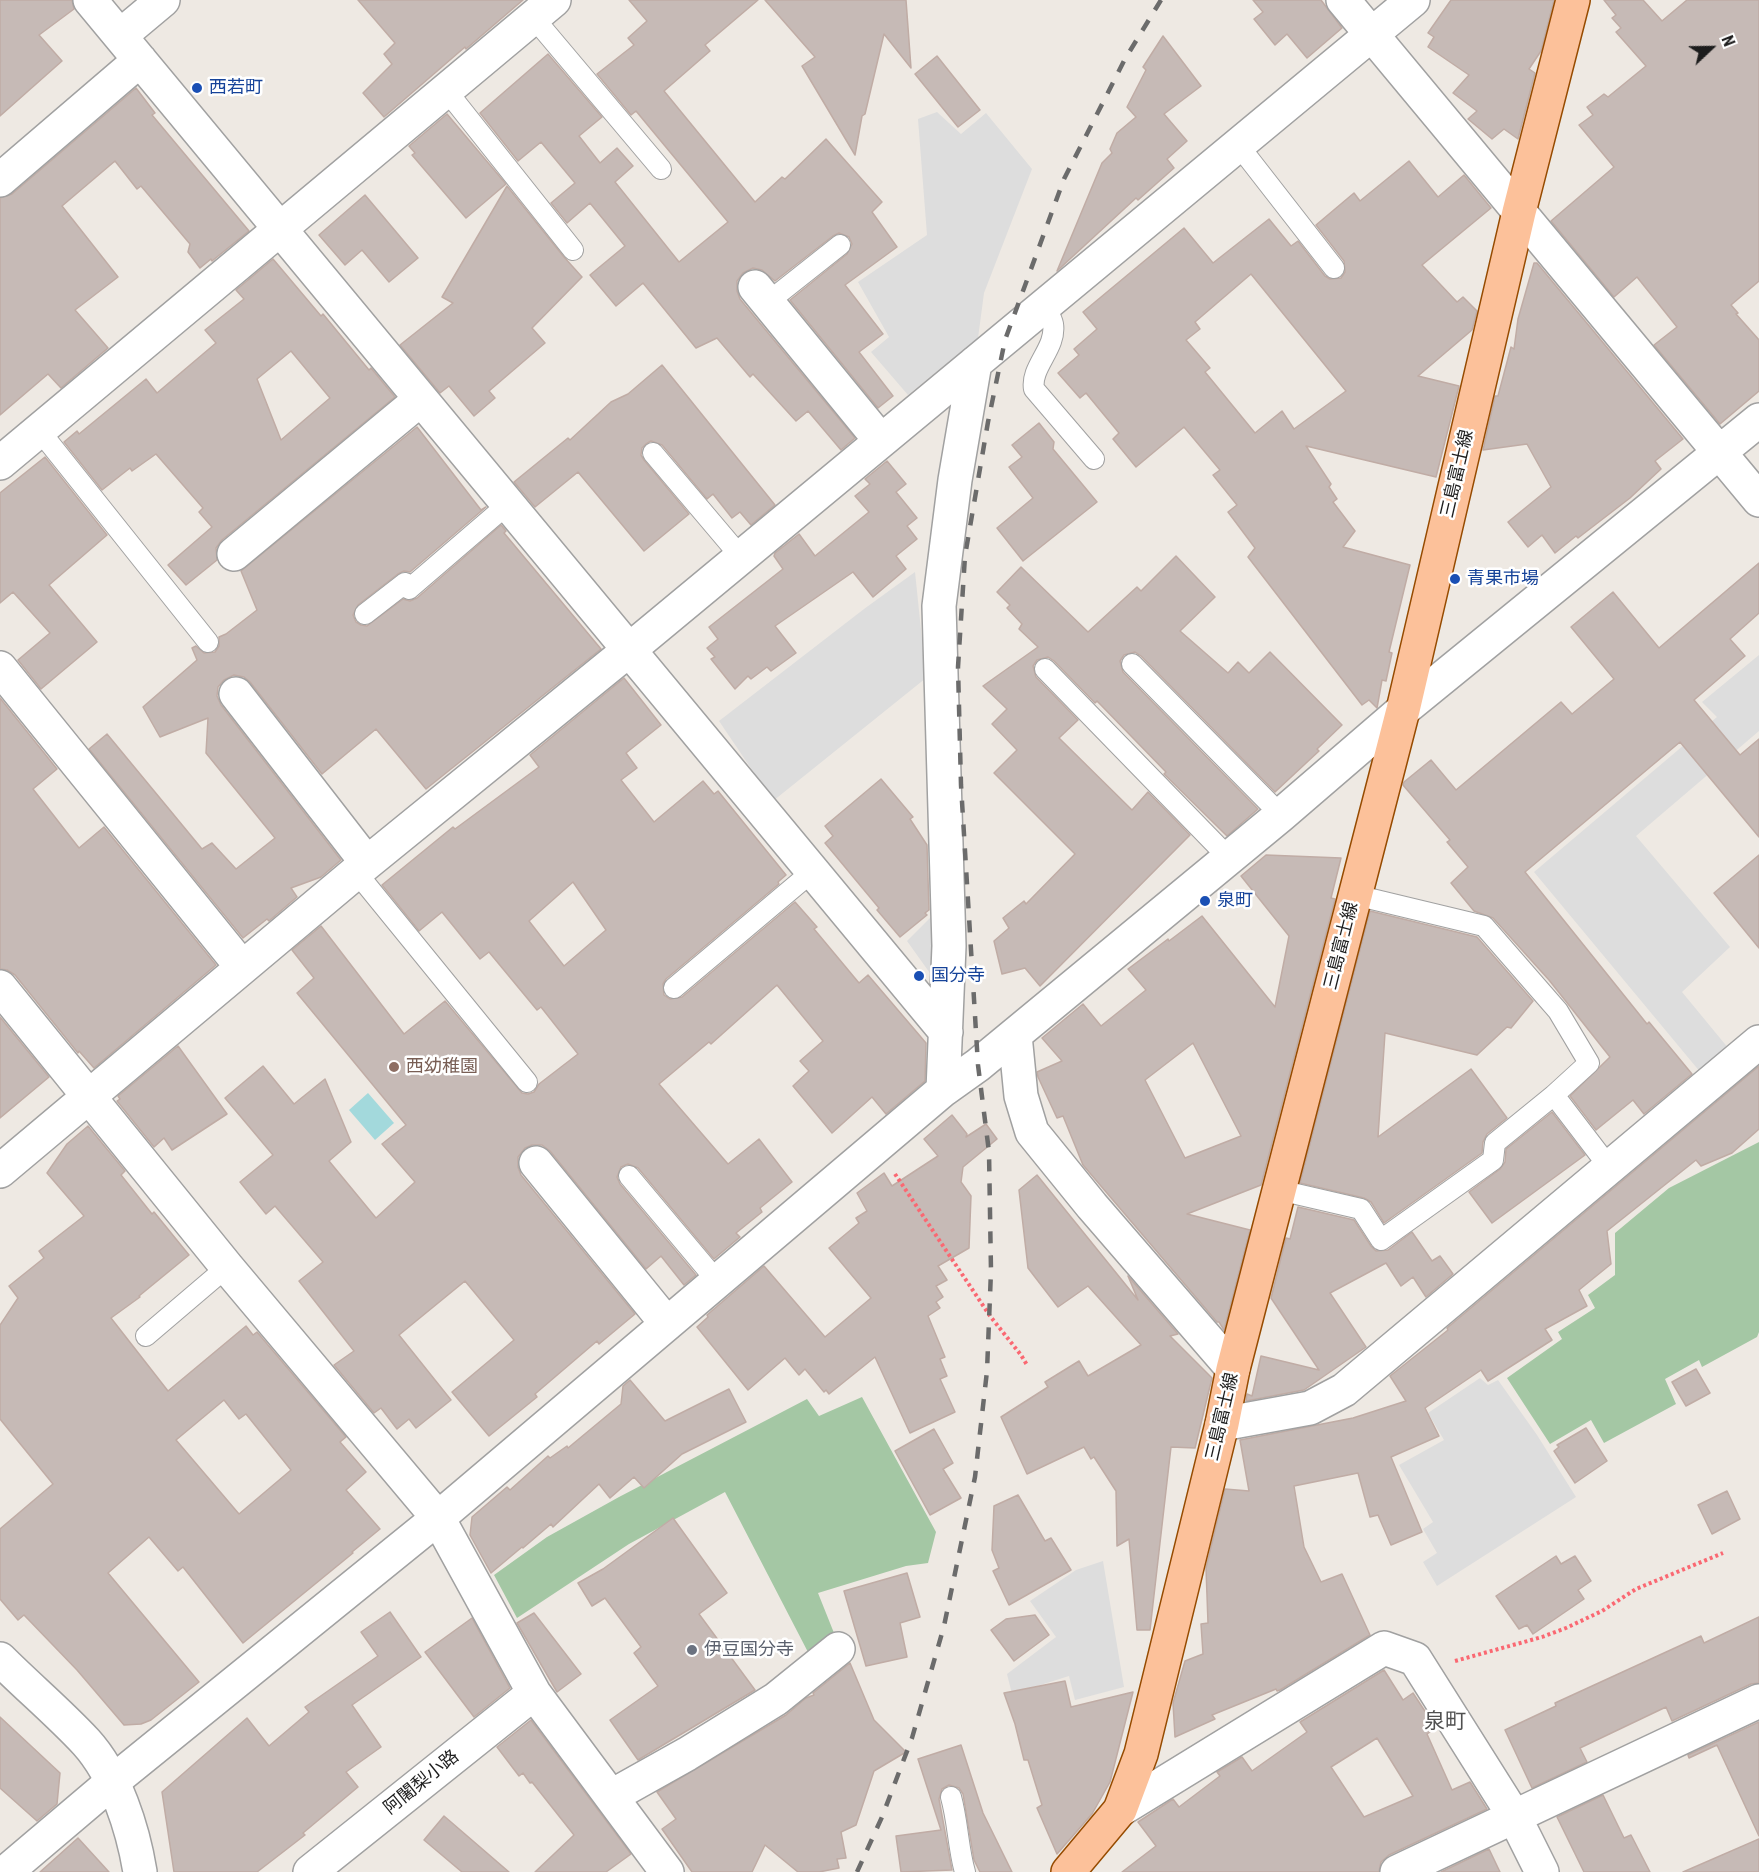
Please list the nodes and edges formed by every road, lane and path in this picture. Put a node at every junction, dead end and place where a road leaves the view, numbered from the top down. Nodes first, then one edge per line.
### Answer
1 (90, 0) edge
2 (163, 0) edge
3 (1343, 0) edge
4 (1413, 0) edge
5 (1573, 0) edge
6 (543, 9) edge
7 (1372, 36) junction
8 (130, 48) junction
9 (446, 90) junction
10 (1239, 146) junction
11 (661, 169) dead end
12 (0, 180) edge
13 (1519, 212) junction
14 (280, 229) junction
15 (840, 245) dead end
16 (573, 250) dead end
17 (1334, 268) dead end
18 (761, 295) joint
19 (1045, 306) junction
20 (975, 363) junction
21 (421, 399) junction
22 (1759, 420) edge
23 (39, 430) junction
24 (881, 441) junction
25 (652, 453) dead end
26 (1721, 453) junction
27 (1094, 459) dead end
28 (0, 464) edge
29 (1759, 500) edge
30 (508, 504) junction
31 (234, 554) dead end
32 (741, 557) junction
33 (365, 614) dead end
34 (208, 642) dead end
35 (629, 650) junction
36 (1132, 664) dead end
37 (0, 668) edge
38 (1045, 669) dead end
39 (236, 694) dead end
40 (1403, 710) junction
41 (1281, 815) junction
42 (1229, 858) junction
43 (362, 867) junction
44 (813, 871) junction
45 (1355, 895) junction
46 (242, 967) junction
47 (674, 988) dead end
48 (1, 990) edge
49 (946, 1032) junction
50 (1015, 1035) junction
51 (1759, 1042) edge
52 (527, 1082) dead end
53 (943, 1090) junction
54 (89, 1095) junction
55 (1554, 1095) junction
56 (877, 1146) junction
57 (536, 1163) dead end
58 (1610, 1167) junction
59 (0, 1171) edge
60 (628, 1176) dead end
61 (1279, 1190) junction
62 (227, 1267) junction
63 (717, 1281) junction
64 (667, 1324) junction
65 (146, 1336) dead end
66 (1027, 1365) dead end
67 (1233, 1369) junction
68 (1222, 1424) junction
69 (438, 1518) junction
70 (1723, 1553) dead end
71 (838, 1649) dead end
72 (0, 1659) edge
73 (1425, 1675) junction
74 (534, 1693) junction
75 (1759, 1701) edge
76 (111, 1783) junction
77 (612, 1796) junction
78 (951, 1797) dead end
79 (1120, 1810) junction
80 (1514, 1816) junction
81 (318, 1870) edge
82 (6, 1872) edge
83 (140, 1872) edge
84 (667, 1872) edge
85 (965, 1872) edge
86 (1068, 1872) edge
87 (1397, 1872) edge
88 (1542, 1872) edge

1 - 8 street
2 - 8 street
3 - 7 street
4 - 7 street
5 - 13 main road, 三島富士線
6 - 9 street
6 - 11 lane
7 - 10 street
7 - 13 street
8 - 12 street
8 - 14 street
9 - 14 street
9 - 16 lane
10 - 17 lane
10 - 19 street
13 - 26 street
13 - 40 main road, 三島富士線
14 - 21 street
14 - 23 street
15 - 18 lane
18 - 24 street
19 - 20 street
19 - 27 lane
20 - 24 street
20 - 49 street
21 - 30 street
21 - 31 street
22 - 26 street
23 - 28 street
23 - 34 lane
24 - 32 street
25 - 32 lane
26 - 29 street
26 - 40 street
30 - 33 lane
30 - 35 street
32 - 35 street
35 - 43 street
35 - 44 street
36 - 41 lane
37 - 46 street
38 - 42 lane
39 - 43 street
40 - 41 street
40 - 45 main road, 三島富士線
41 - 42 street
42 - 50 street
43 - 46 street
43 - 52 lane
44 - 47 lane
44 - 49 street
45 - 55 lane
45 - 61 main road, 三島富士線
46 - 54 street
48 - 54 street
49 - 53 street
50 - 53 street
50 - 67 street
51 - 58 street
53 - 56 street
54 - 59 street
54 - 62 street
55 - 58 lane
55 - 61 lane
56 - 63 street
56 - 66 path
57 - 64 street
58 - 68 street
60 - 63 lane
61 - 67 main road, 三島富士線
62 - 65 lane
62 - 69 street
63 - 64 street
64 - 69 street
67 - 68 main road, 三島富士線
68 - 79 main road, 三島富士線
69 - 74 street
69 - 76 street
70 - 73 path
71 - 77 street
72 - 76 street
73 - 79 street
73 - 80 street
74 - 77 street
74 - 81 street, 阿闍梨小路
75 - 80 street
76 - 82 street
76 - 83 street
77 - 84 street
78 - 85 lane
79 - 86 main road, 三島富士線
80 - 87 street
80 - 88 street

